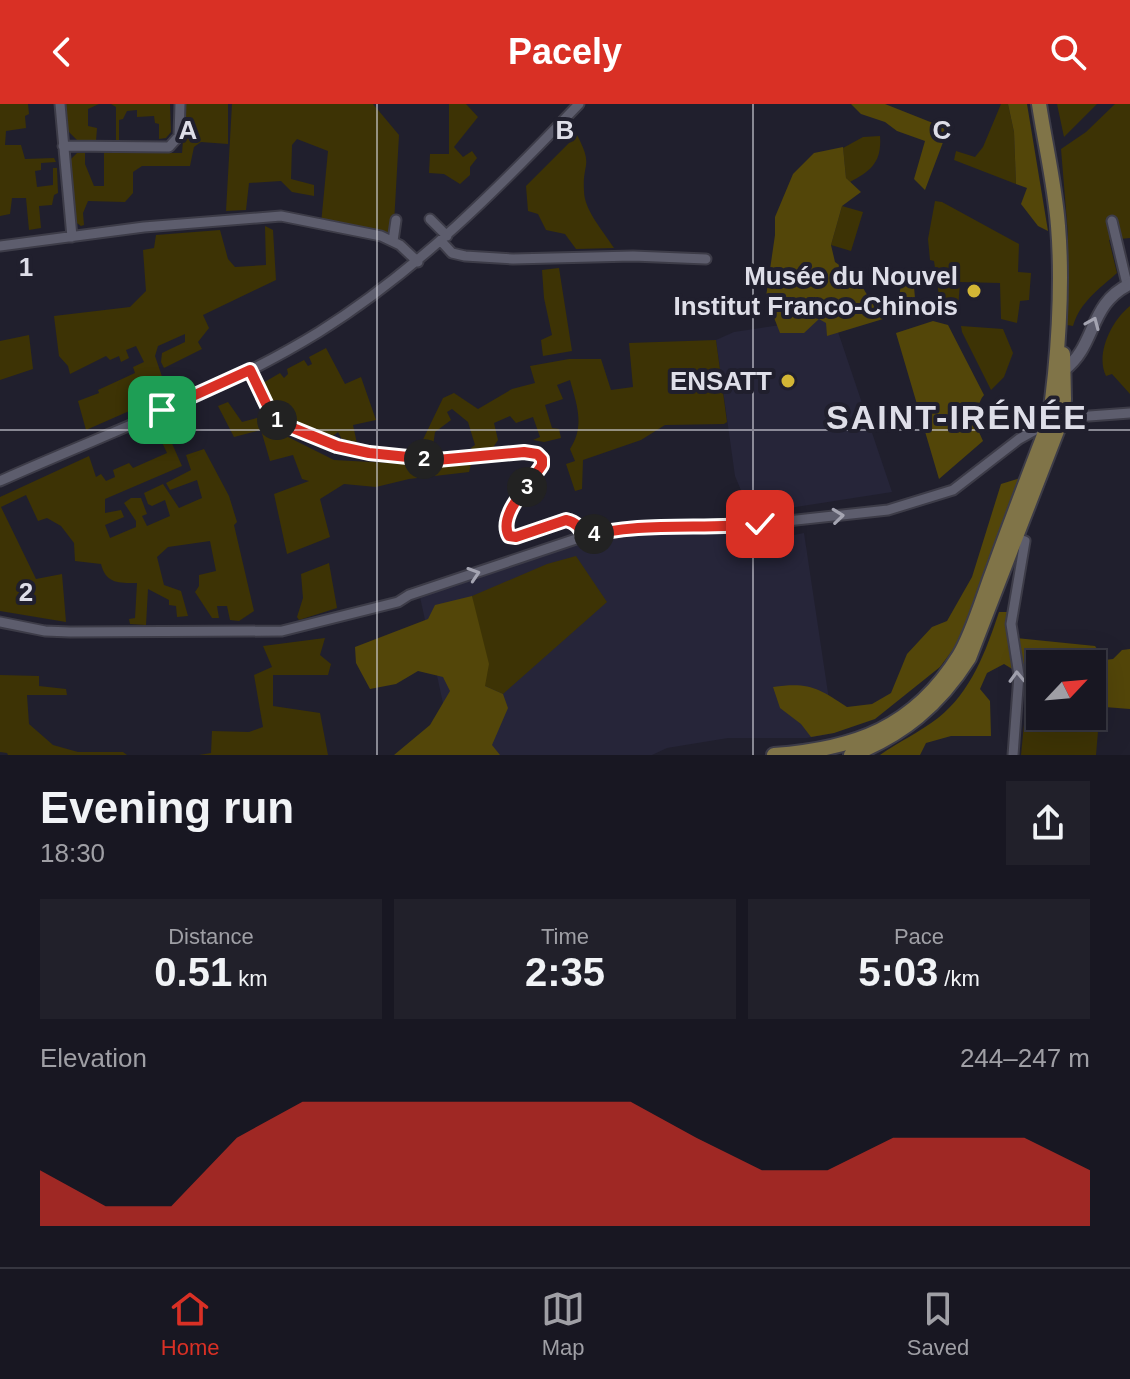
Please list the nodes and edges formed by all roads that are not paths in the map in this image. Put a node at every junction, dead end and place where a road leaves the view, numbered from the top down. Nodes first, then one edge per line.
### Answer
1 (60, 104) edge
2 (180, 104) edge
3 (579, 104) edge
4 (1039, 104) edge
5 (63, 146) junction
6 (430, 219) dead end
7 (396, 220) dead end
8 (1112, 221) dead end
9 (72, 237) junction
10 (444, 238) junction
11 (393, 241) junction
12 (0, 246) edge
13 (706, 259) dead end
14 (418, 262) junction
15 (1129, 284) edge
16 (1059, 368) junction
17 (250, 370) junction
18 (1130, 413) edge
19 (1056, 420) junction
20 (0, 481) edge
21 (583, 537) junction
22 (1016, 538) junction
23 (0, 622) edge
24 (774, 755) edge
25 (851, 755) edge
26 (1013, 755) edge

1 - 5 street
2 - 5 street
3 - 10 street
4 - 16 main road
5 - 9 street
6 - 10 street
7 - 11 street
8 - 15 street
9 - 11 street
9 - 12 street
10 - 13 street
10 - 14 street
11 - 14 street
14 - 17 street
16 -> 15 street
16 - 19 main road
17 - 20 street
17 - 21 street
18 - 19 street
21 -> 19 street
19 - 22 main road
19 - 24 main road
23 -> 21 street
22 - 25 main road
26 -> 22 street

